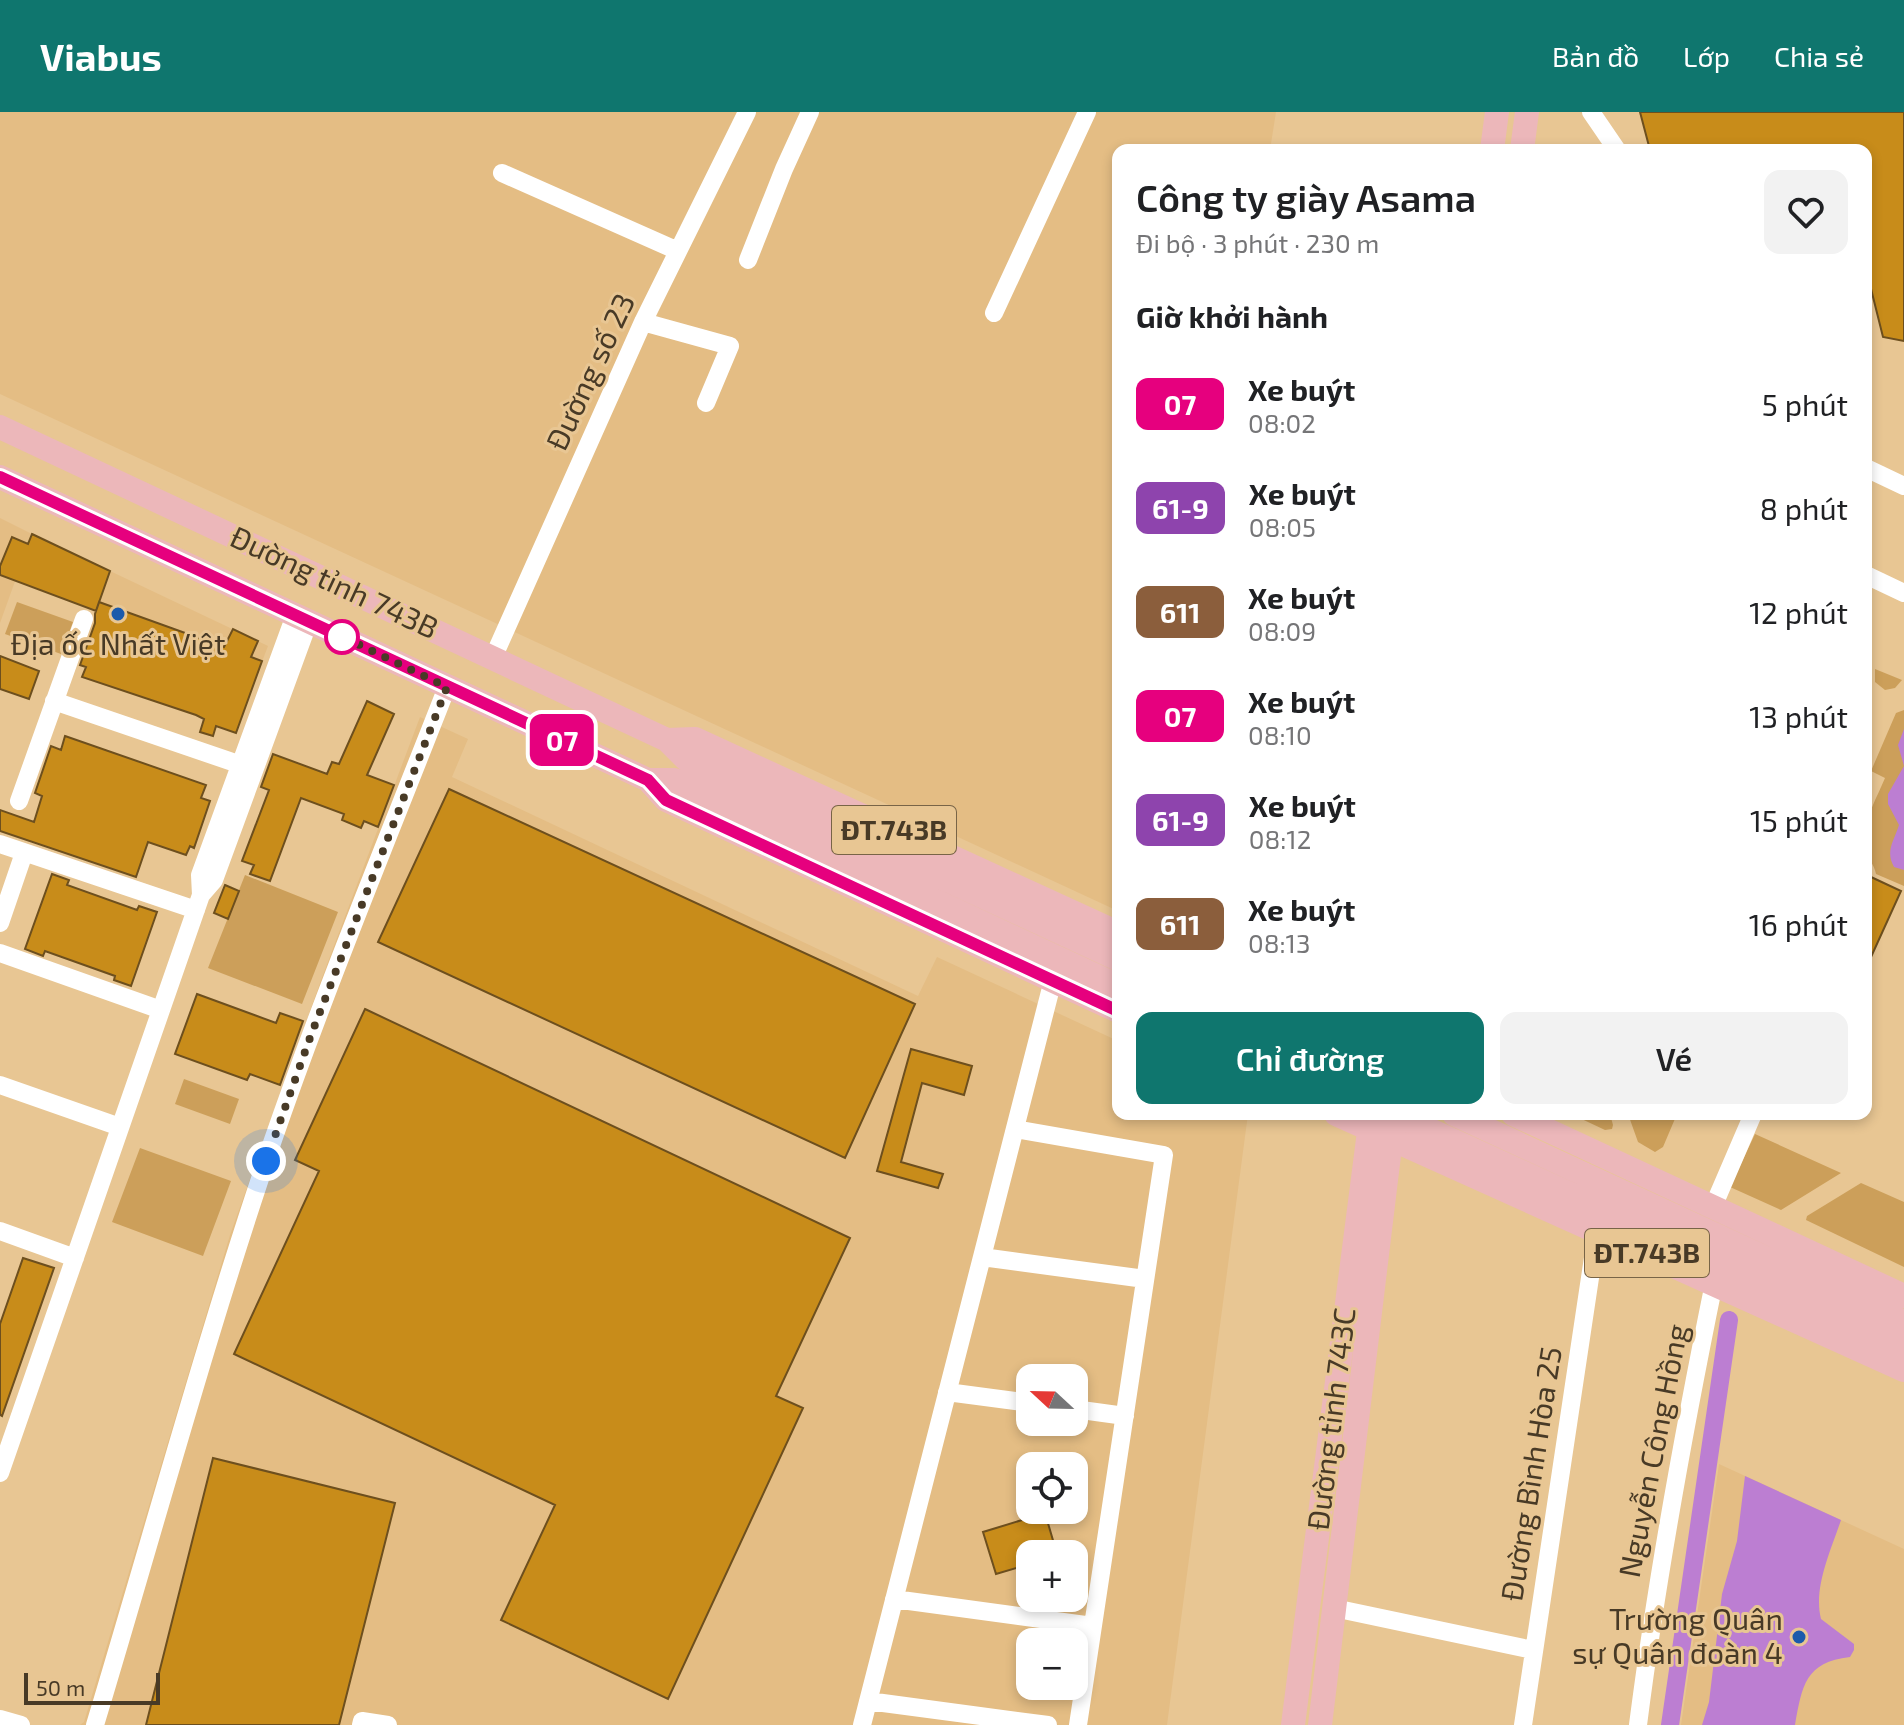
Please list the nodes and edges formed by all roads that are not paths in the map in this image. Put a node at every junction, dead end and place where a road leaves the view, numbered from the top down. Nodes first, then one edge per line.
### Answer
1 (747, 112) edge
2 (810, 112) edge
3 (1087, 112) edge
4 (1497, 112) edge
5 (1527, 112) edge
6 (1591, 112) edge
7 (1493, 144) edge
8 (1523, 144) edge
9 (1613, 144) edge
10 (502, 173) dead end
11 (678, 251) junction
12 (748, 260) dead end
13 (994, 313) dead end
14 (643, 322) junction
15 (706, 403) dead end
16 (0, 427) edge
17 (1872, 471) edge
18 (0, 477) edge
19 (1904, 486) edge
20 (1872, 578) edge
21 (1904, 593) edge
22 (302, 618) junction
23 (84, 619) dead end
24 (493, 658) junction
25 (447, 687) junction
26 (54, 701) junction
27 (667, 740) junction
28 (248, 767) junction
29 (648, 780) junction
30 (714, 785) junction
31 (19, 801) dead end
32 (0, 844) edge
33 (24, 853) junction
34 (199, 902) junction
35 (0, 923) edge
36 (1112, 930) edge
37 (0, 953) edge
38 (1112, 956) edge
39 (1053, 980) junction
40 (1112, 983) edge
41 (1112, 1008) edge
42 (161, 1010) junction
43 (0, 1085) edge
44 (1355, 1120) edge
45 (1408, 1120) edge
46 (1467, 1120) edge
47 (1526, 1120) edge
48 (1750, 1120) edge
49 (120, 1127) junction
50 (1377, 1127) edge
51 (1015, 1129) junction
52 (1713, 1207) junction
53 (0, 1231) edge
54 (1597, 1231) junction
55 (982, 1257) junction
56 (75, 1258) junction
57 (1145, 1279) junction
58 (1714, 1283) junction
59 (1904, 1296) edge
60 (1904, 1322) edge
61 (1904, 1347) edge
62 (1904, 1370) edge
63 (947, 1392) junction
64 (1016, 1401) edge
65 (1088, 1411) edge
66 (1125, 1416) junction
67 (0, 1473) edge
68 (1312, 1579) junction
69 (1337, 1583) junction
70 (894, 1599) junction
71 (1334, 1608) junction
72 (1093, 1626) junction
73 (1533, 1650) junction
74 (868, 1701) junction
75 (0, 1719) edge
76 (21, 1725) edge
77 (95, 1725) edge
78 (361, 1725) edge
79 (388, 1725) edge
80 (862, 1725) edge
81 (1048, 1725) edge
82 (1078, 1725) edge
83 (1293, 1725) edge
84 (1320, 1725) edge
85 (1523, 1725) edge
86 (1638, 1725) edge

1 - 11 street, Đường số 23
2 - 12 street
3 - 13 street
4 - 7 main road
5 - 8 main road
6 - 9 street
10 - 11 street
11 - 14 street, Đường số 23
14 - 15 street
14 - 24 street, Đường số 23
16 - 24 main road, Đường tỉnh 743B / ĐT.743B
17 - 19 street
18 - 22 main road, Đường tỉnh 743B / ĐT.743B
20 - 21 street
22 - 25 main road, Đường tỉnh 743B / ĐT.743B
22 - 28 street
23 - 26 street
24 - 27 main road, Đường tỉnh 743B / ĐT.743B
25 - 29 main road, Đường tỉnh 743B / ĐT.743B
25 - 77 street
26 - 28 street
26 - 31 street
27 - 30 main road, Đường tỉnh 743B / ĐT.743B
27 - 36 main road, Đường tỉnh 743B / ĐT.743B
28 - 34 street
29 - 30 main road, Đường tỉnh 743B / ĐT.743B
29 - 39 main road, Đường tỉnh 743B / ĐT.743B
30 - 38 main road, ĐT.743B
30 - 40 main road, ĐT.743B
32 - 33 street
33 - 34 street
33 - 35 street
34 - 42 street
37 - 42 street
39 - 41 main road, Đường tỉnh 743B / ĐT.743B
39 - 51 street
42 - 49 street
43 - 49 street
44 - 50 main road, ĐT.743B
45 - 61 main road, ĐT.743B
46 - 60 main road, ĐT.743B
47 - 52 main road, ĐT.743B
48 - 52 street
49 - 56 street
50 - 54 main road, ĐT.743B
50 - 68 main road, Đường tỉnh 743C
50 - 69 main road, Đường tỉnh 743C
51 - 55 street
51 - 57 street
52 - 59 main road, ĐT.743B
53 - 56 street
54 - 58 main road, ĐT.743B
54 - 73 street, Đường Bình Hòa 25
55 - 57 street
55 - 63 street
56 - 67 street
57 - 66 street
58 - 62 main road, ĐT.743B
58 - 86 street, Nguyễn Công Hồng
63 - 64 street
63 - 70 street
65 - 66 street
66 - 72 street
68 - 69 main road
68 - 83 main road, Đường tỉnh 743C
69 - 71 main road, Đường tỉnh 743C
70 - 72 street
70 - 74 street
71 - 73 street
71 - 84 main road, Đường tỉnh 743C
72 - 82 street
73 - 85 street, Đường Bình Hòa 25
74 - 80 street
74 - 81 street
75 - 76 street
78 - 79 street

